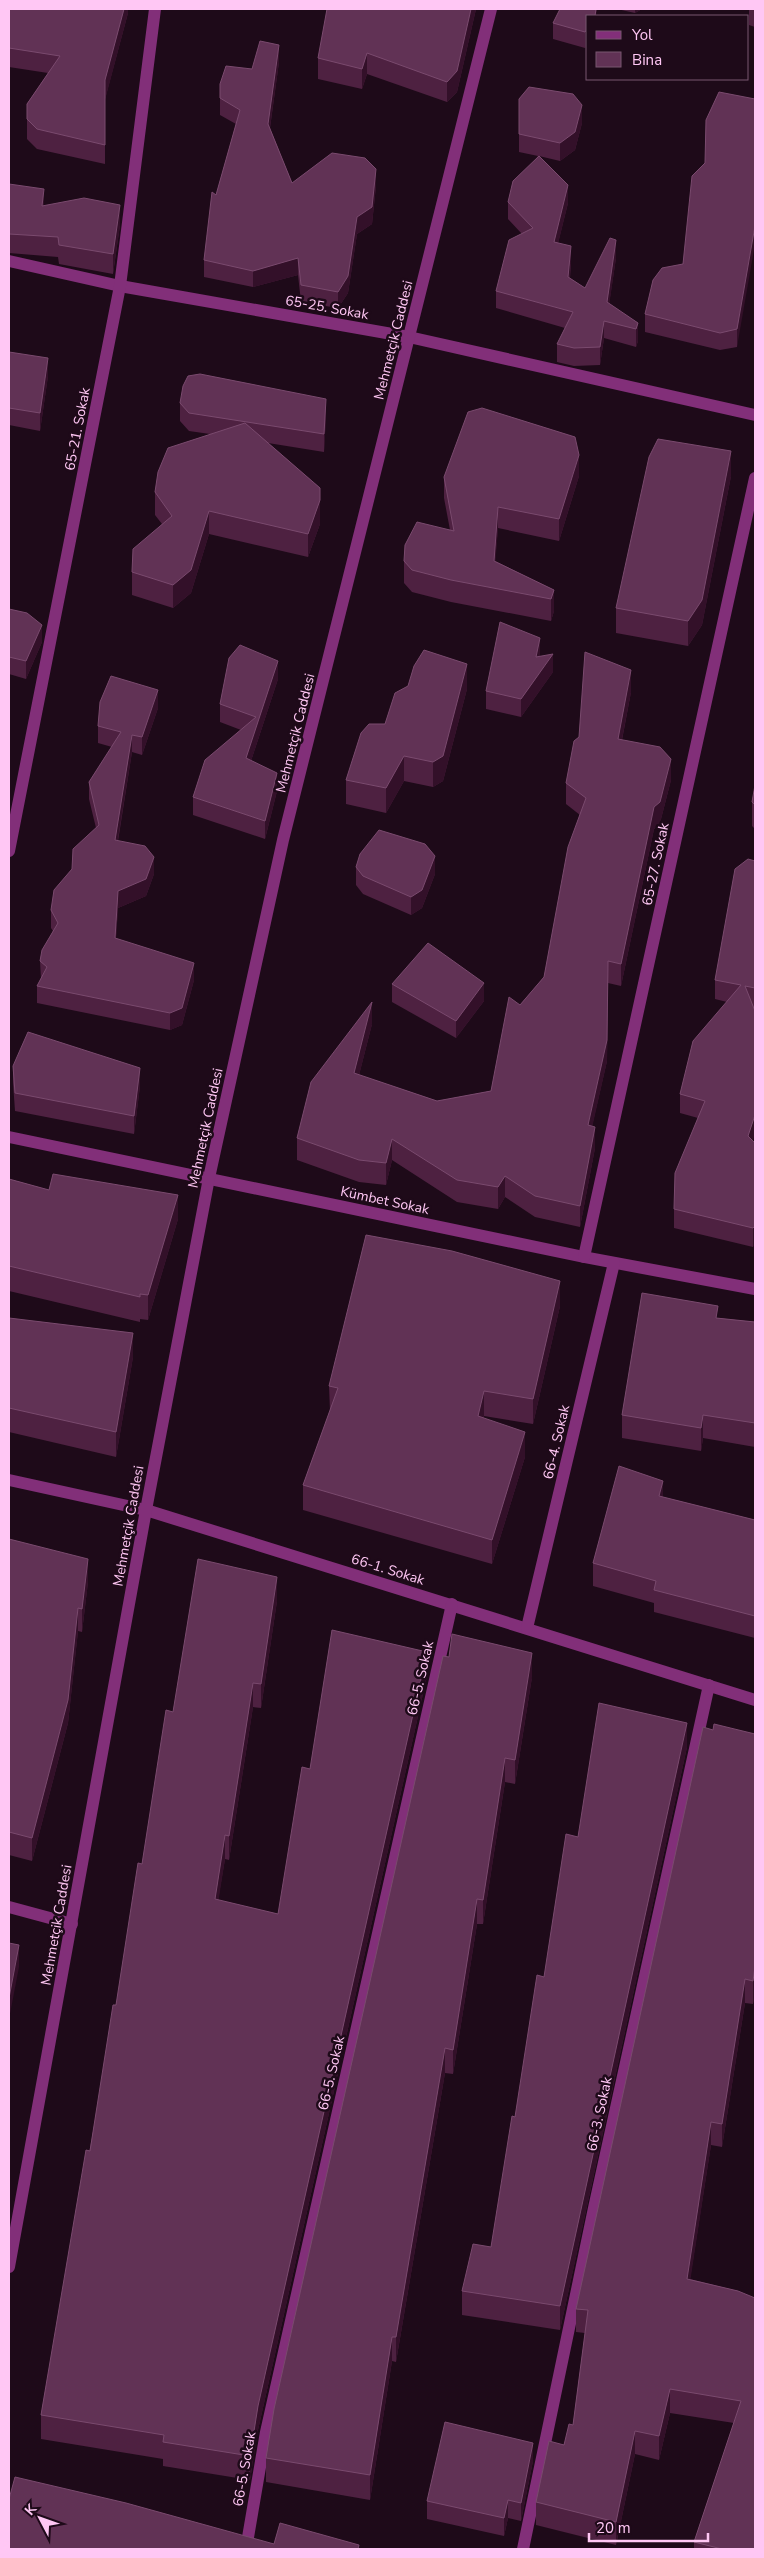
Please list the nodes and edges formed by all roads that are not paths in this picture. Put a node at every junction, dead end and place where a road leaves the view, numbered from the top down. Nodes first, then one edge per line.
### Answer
1 (155, 9) edge
2 (491, 9) edge
3 (9, 261) edge
4 (120, 286) junction
5 (409, 337) junction
6 (755, 415) edge
7 (755, 478) edge
8 (9, 851) edge
9 (9, 1137) edge
10 (209, 1178) junction
11 (584, 1257) junction
12 (614, 1263) junction
13 (755, 1289) edge
14 (9, 1480) edge
15 (146, 1510) junction
16 (452, 1604) junction
17 (527, 1628) junction
18 (709, 1685) junction
19 (755, 1700) edge
20 (9, 1907) edge
21 (72, 1924) junction
22 (12, 2236) edge
23 (9, 2267) edge
24 (246, 2549) edge
25 (523, 2549) edge

1 - 4 street, 65-21. Sokak
2 - 5 street, Mehmetçik Caddesi
3 - 4 street, 65-25. Sokak
4 - 5 street, 65-25. Sokak
4 - 8 street, 65-21. Sokak
5 - 6 street, 65-25. Sokak
5 - 10 street, Mehmetçik Caddesi
7 - 11 street, 65-27. Sokak
9 - 10 street, Kümbet Sokak
10 - 11 street, Kümbet Sokak
10 - 15 street, Mehmetçik Caddesi
11 - 12 street, Kümbet Sokak
12 - 13 street, Kümbet Sokak
12 - 17 street, 66-4. Sokak
14 - 15 street, 66-1. Sokak
15 - 16 street, 66-1. Sokak
15 - 21 street, Mehmetçik Caddesi
16 - 17 street, 66-1. Sokak
16 - 24 street, 66-5. Sokak
17 - 18 street, 66-1. Sokak
18 - 19 street, 66-1. Sokak
18 - 25 street, 66-3. Sokak
20 - 21 street
21 - 22 street, Mehmetçik Caddesi
22 - 23 street, Mehmetçik Caddesi

